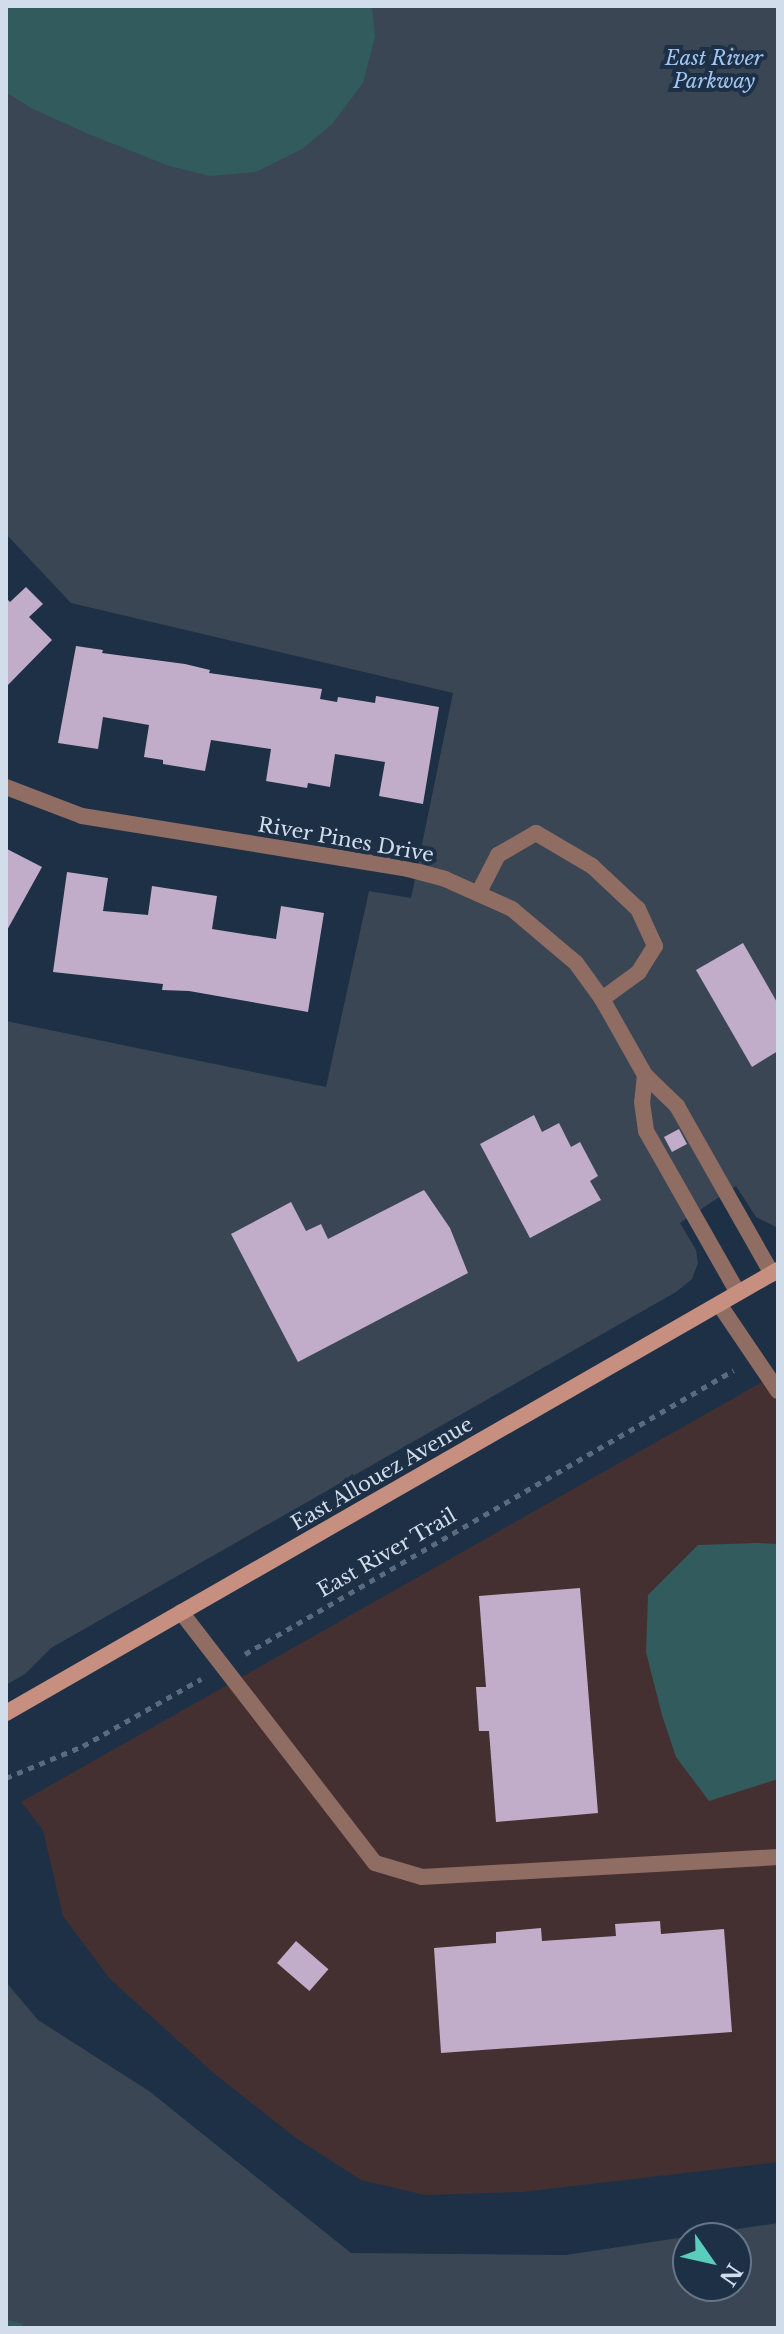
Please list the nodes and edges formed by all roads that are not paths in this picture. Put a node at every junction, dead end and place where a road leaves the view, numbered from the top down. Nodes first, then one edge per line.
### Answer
1 (6, 787) edge
2 (479, 892) junction
3 (602, 999) junction
4 (645, 1075) junction
5 (775, 1272) edge
6 (738, 1293) junction
7 (719, 1304) junction
8 (778, 1391) edge
9 (181, 1612) junction
10 (6, 1713) edge
11 (778, 1857) edge

1 - 2 street, River Pines Drive
2 - 3 street, River Pines Drive
2 - 3 street
3 - 4 street, River Pines Drive
4 - 5 street, River Pines Drive
4 - 6 street
5 - 6 street, East Allouez Avenue
6 - 7 street, East Allouez Avenue
7 - 8 street
7 - 9 street, East Allouez Avenue
9 - 10 street, East Allouez Avenue
9 - 11 street

